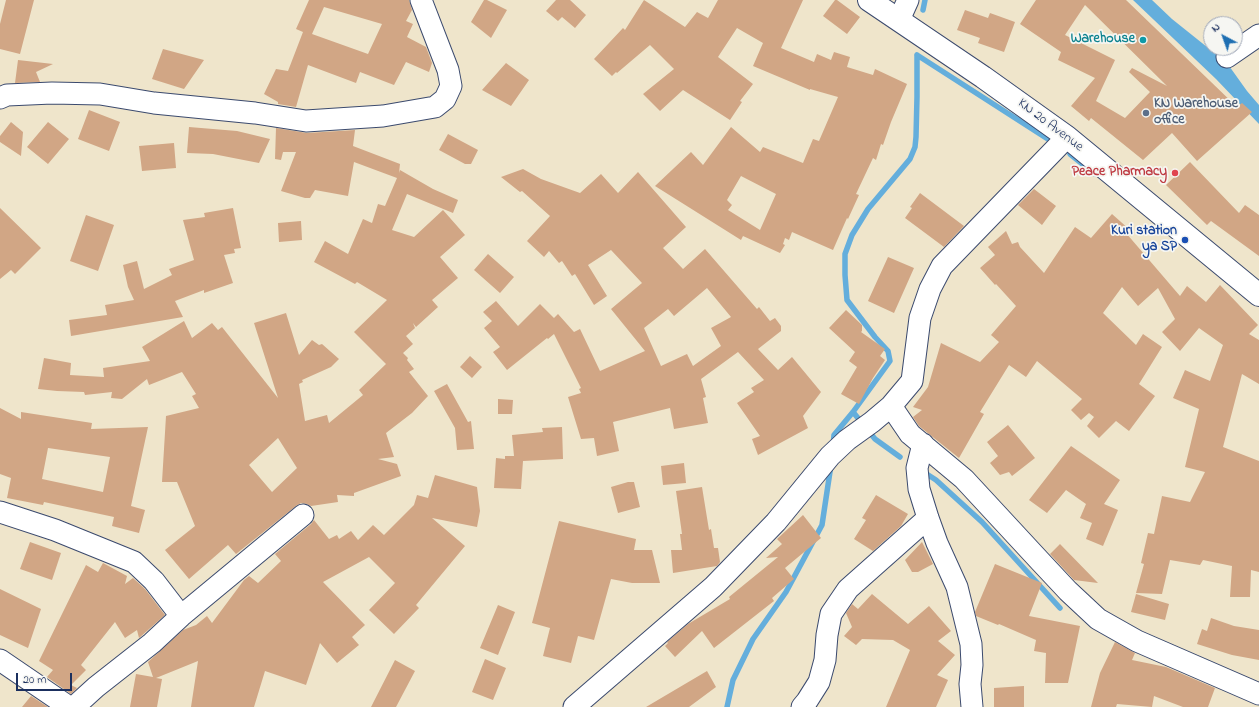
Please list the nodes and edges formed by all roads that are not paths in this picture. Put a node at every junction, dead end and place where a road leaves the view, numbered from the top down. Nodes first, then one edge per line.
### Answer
1 (421, 0) edge
2 (869, 0) edge
3 (908, 0) edge
4 (899, 20) junction
5 (1259, 35) edge
6 (1227, 57) dead end
7 (0, 98) edge
8 (1067, 137) junction
9 (1259, 295) edge
10 (891, 406) junction
11 (923, 444) junction
12 (0, 512) edge
13 (303, 515) dead end
14 (928, 518) junction
15 (181, 616) junction
16 (0, 660) edge
17 (1259, 694) edge
18 (69, 707) edge
19 (74, 707) edge
20 (574, 707) edge
21 (802, 707) edge
22 (972, 707) edge

1 - 7 street
2 - 4 main road, KN 20 Avenue
3 - 4 street
4 - 8 main road, KN 20 Avenue
5 - 6 street
8 - 9 main road, KN 20 Avenue
8 - 10 street
10 - 11 street
10 - 20 street
11 - 14 street
11 - 17 street
12 - 15 street
13 - 15 street
14 - 21 street
14 - 22 street
15 - 19 street
16 - 18 street

